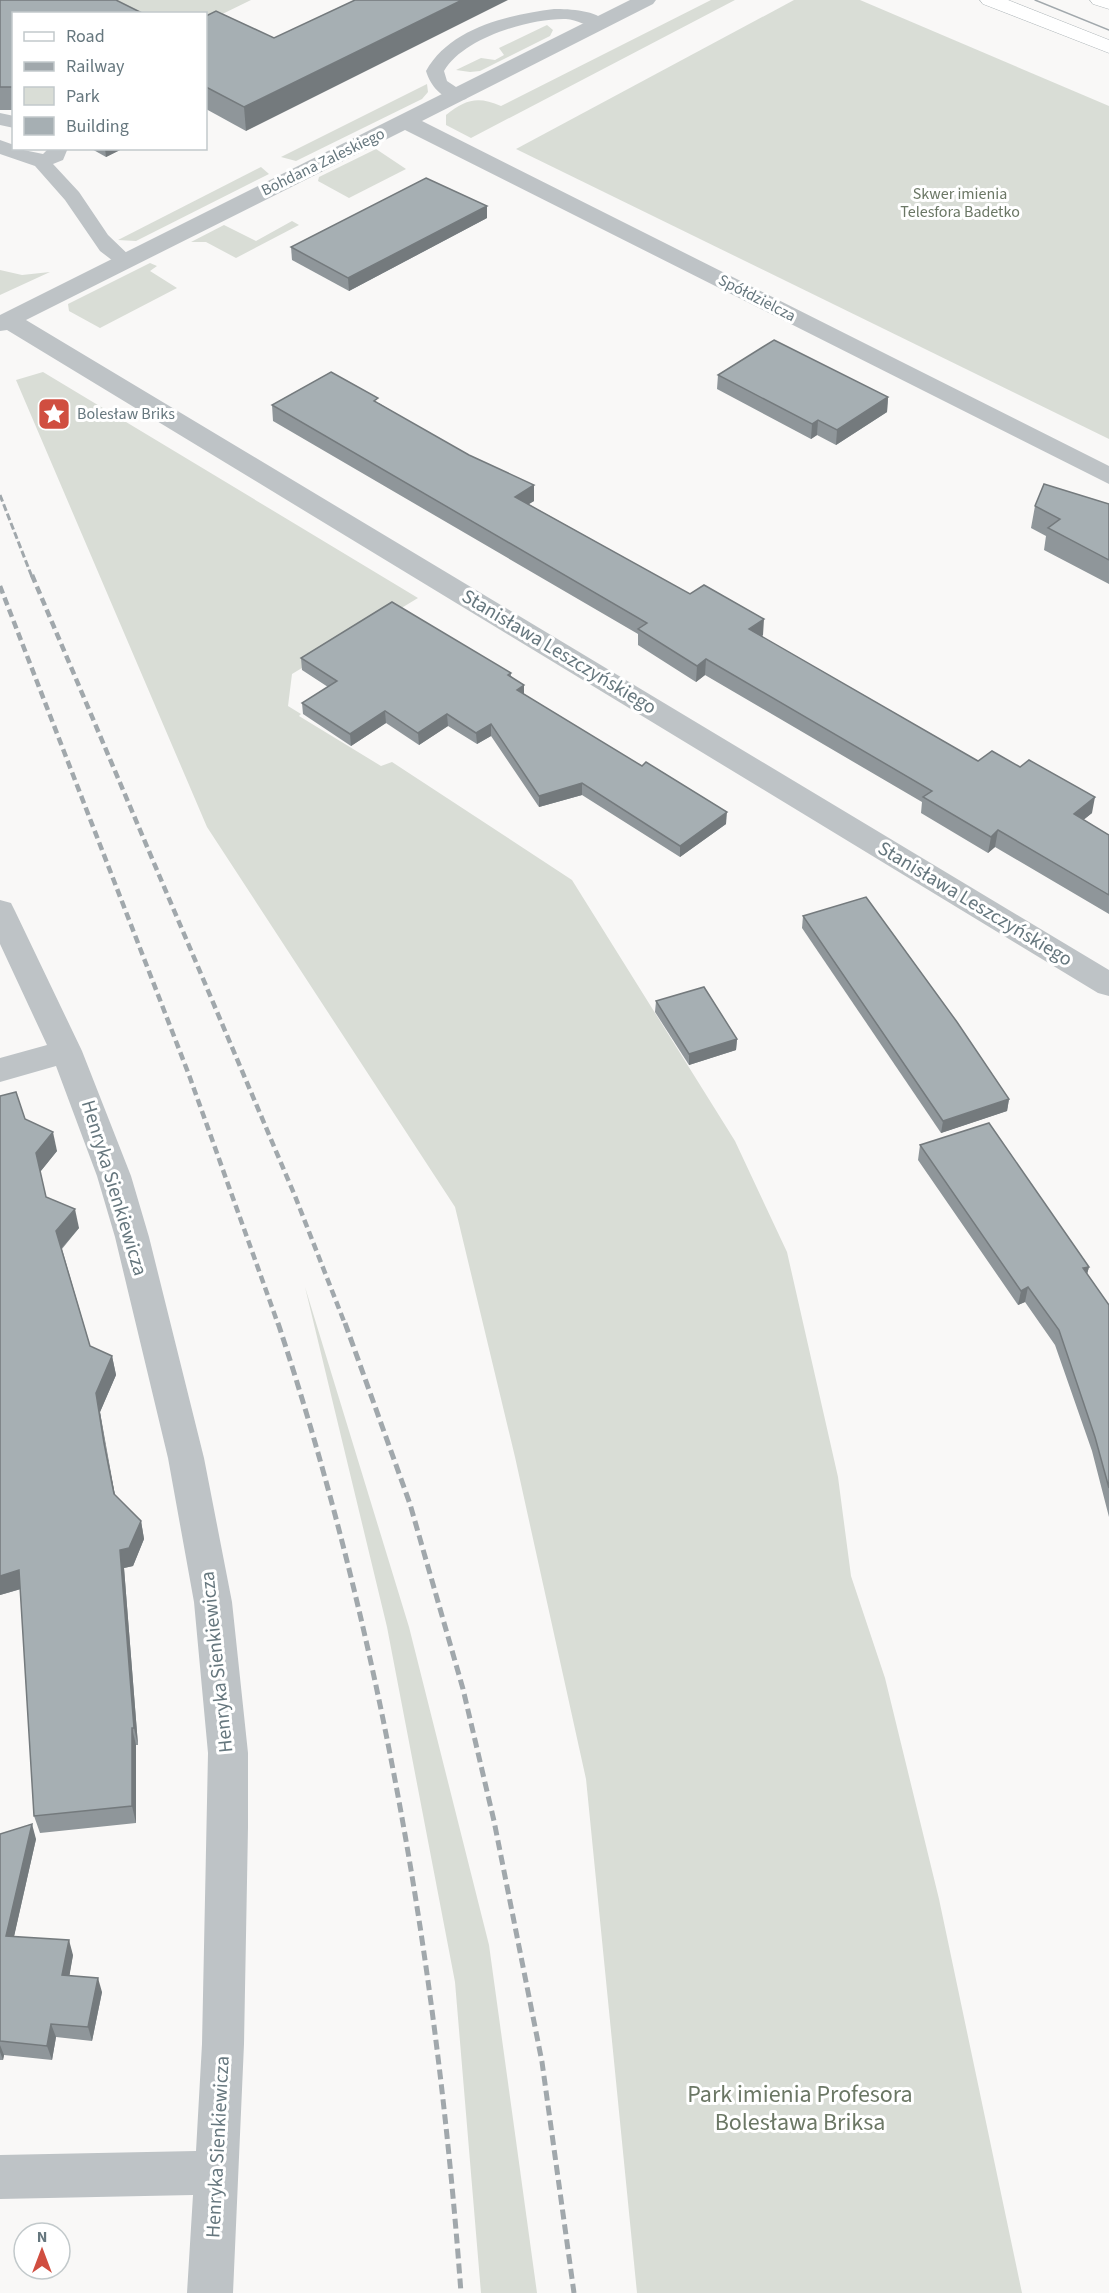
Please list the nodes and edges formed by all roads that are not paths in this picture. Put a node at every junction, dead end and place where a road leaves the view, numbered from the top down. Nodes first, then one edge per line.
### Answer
1 (646, 0) edge
2 (990, 0) edge
3 (1100, 0) edge
4 (1109, 3) edge
5 (598, 23) junction
6 (1109, 47) edge
7 (459, 94) junction
8 (405, 121) junction
9 (0, 146) edge
10 (58, 150) edge
11 (42, 161) junction
12 (124, 261) junction
13 (4, 322) edge
14 (1109, 476) edge
15 (0, 911) edge
16 (1109, 985) edge
17 (66, 1051) junction
18 (0, 1070) edge
19 (218, 2173) junction
20 (0, 2176) edge
21 (210, 2293) edge

1 - 5 street, Bohdana Zaleskiego
2 - 6 main road
3 - 4 main road
5 - 7 street, Bohdana Zaleskiego
5 - 7 lane
7 - 8 street, Bohdana Zaleskiego
8 - 12 street, Bohdana Zaleskiego
8 - 14 street, Spółdzielcza
9 - 11 lane
10 - 11 lane
11 - 12 lane
12 - 13 street, Bohdana Zaleskiego
13 - 16 street, Stanisława Leszczyńskiego
15 - 17 street, Henryka Sienkiewicza
17 - 18 street
17 - 19 street, Henryka Sienkiewicza
19 - 20 street
19 - 21 street, Henryka Sienkiewicza

